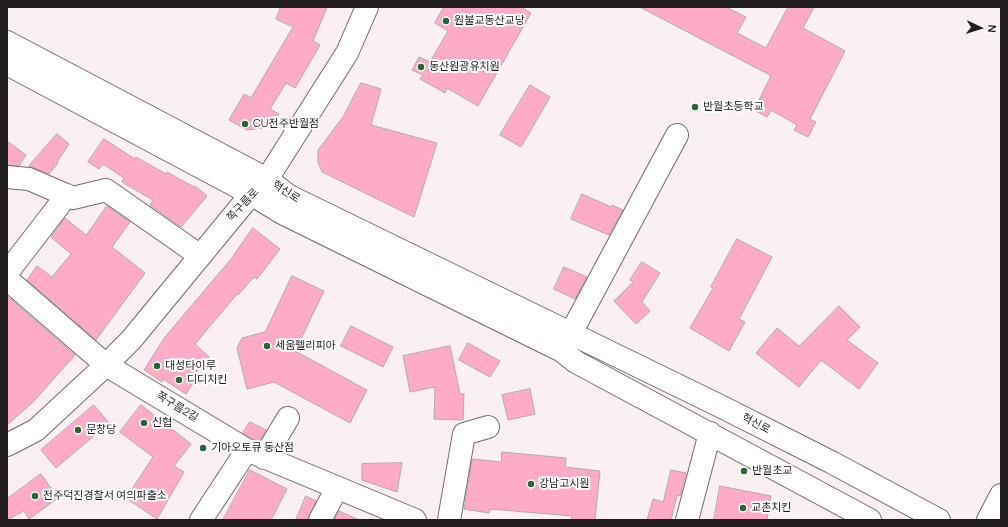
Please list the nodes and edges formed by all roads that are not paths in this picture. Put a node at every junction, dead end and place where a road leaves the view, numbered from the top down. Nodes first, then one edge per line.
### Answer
1 (367, 7) edge
2 (7, 42) edge
3 (7, 64) edge
4 (677, 135) dead end
5 (7, 177) edge
6 (260, 187) junction
7 (67, 195) junction
8 (199, 255) junction
9 (7, 273) edge
10 (7, 279) edge
11 (566, 342) junction
12 (106, 365) junction
13 (288, 418) dead end
14 (488, 427) dead end
15 (710, 433) junction
16 (7, 445) edge
17 (255, 454) junction
18 (337, 488) junction
19 (1001, 494) edge
20 (201, 520) edge
21 (320, 520) edge
22 (415, 520) edge
23 (449, 520) edge
24 (687, 520) edge
25 (870, 520) edge
26 (939, 520) edge
27 (988, 520) edge

1 - 6 street, 쪽구름로
2 - 6 street, 혁신로
3 - 6 street, 혁신로
4 - 11 street
5 - 7 street
6 - 8 street, 쪽구름로
6 - 11 street, 혁신로
7 - 8 street
7 - 9 street
8 - 12 street, 쪽구름로
10 - 12 street
11 - 15 street, 혁신로
11 - 26 street, 혁신로
12 - 16 street, 쪽구름로
12 - 17 street, 쪽구름2길
13 - 17 street
14 - 23 street
15 - 24 street
15 - 25 street, 혁신로
17 - 18 street, 쪽구름2길
17 - 20 street
18 - 21 street
18 - 22 street, 쪽구름2길
19 - 27 street

